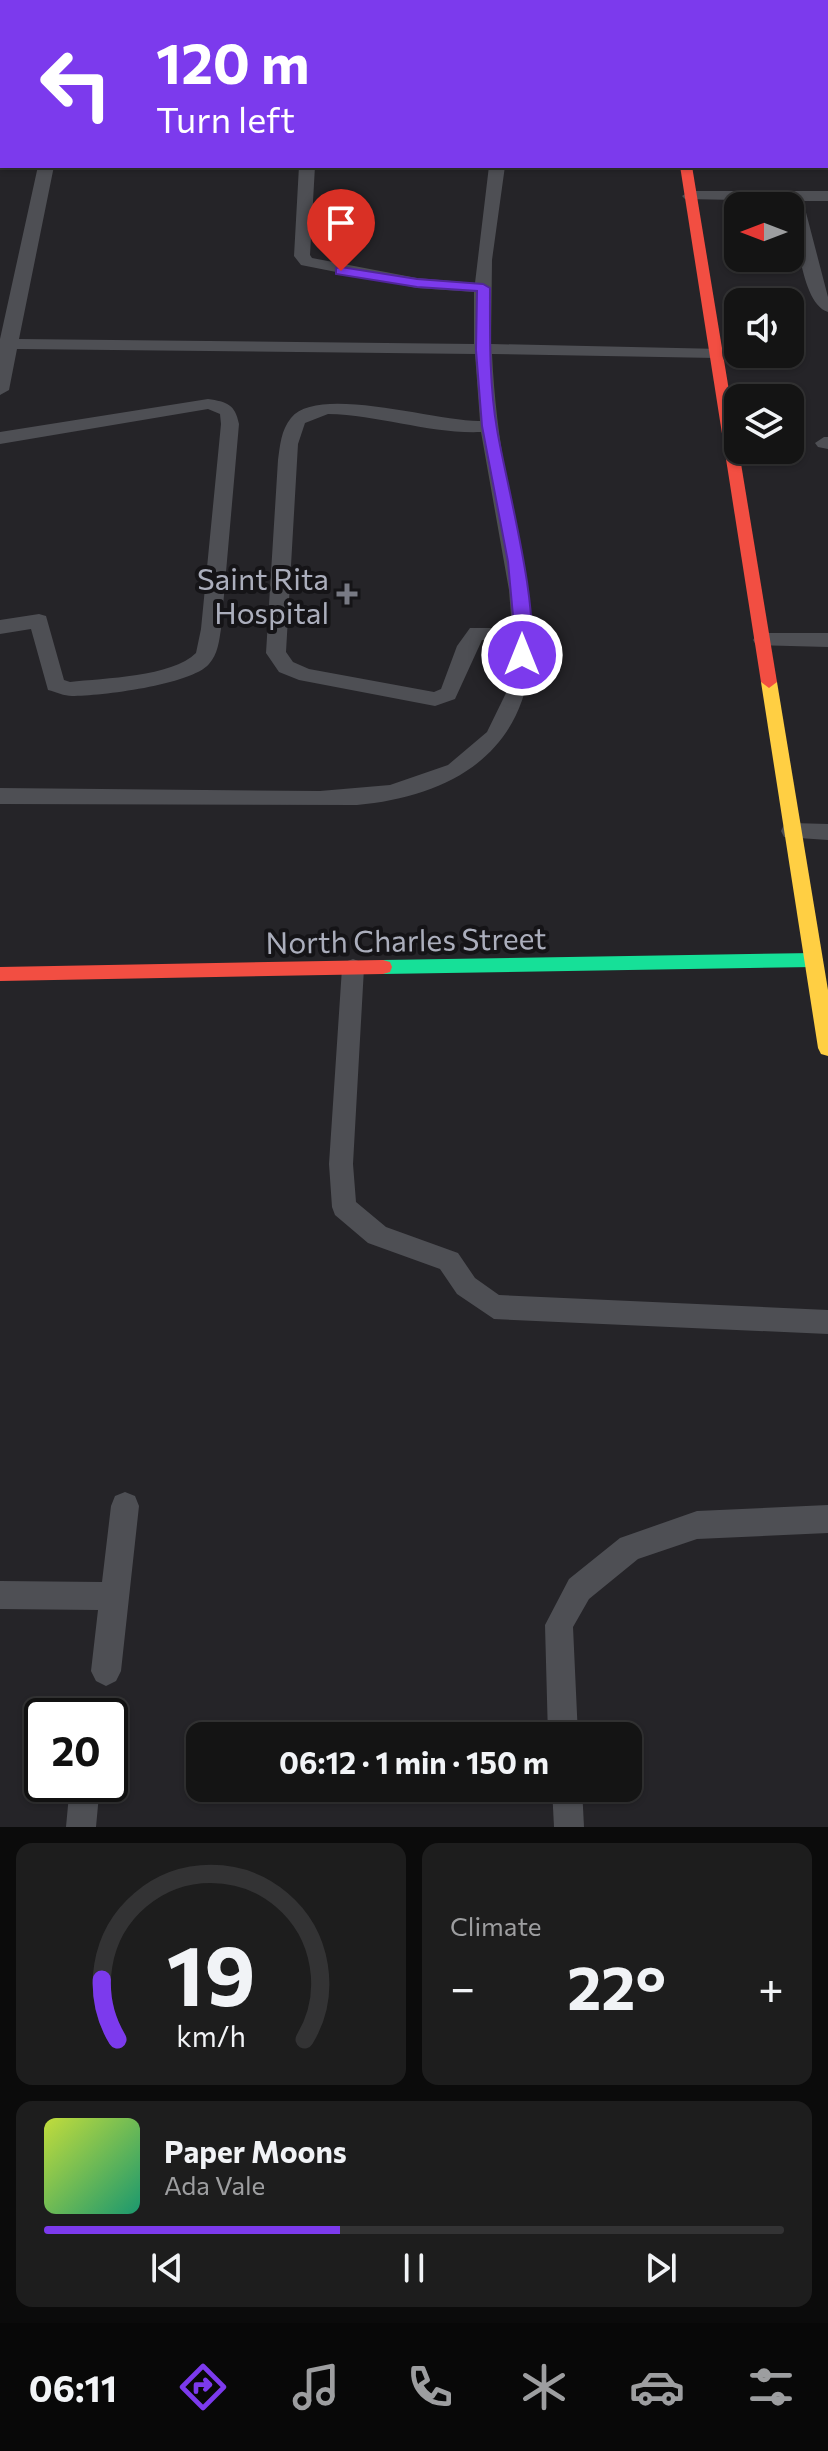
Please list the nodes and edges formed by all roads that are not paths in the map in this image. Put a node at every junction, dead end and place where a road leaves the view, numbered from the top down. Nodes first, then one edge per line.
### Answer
1 (46, 168) edge
2 (307, 168) edge
3 (497, 168) edge
4 (686, 168) edge
5 (690, 196) junction
6 (724, 196) edge
7 (804, 196) edge
8 (828, 196) edge
9 (804, 238) edge
10 (483, 288) junction
11 (828, 307) edge
12 (5, 344) edge
13 (483, 350) junction
14 (716, 353) junction
15 (0, 390) edge
16 (489, 426) junction
17 (0, 438) edge
18 (0, 627) edge
19 (524, 636) junction
20 (763, 640) junction
21 (828, 640) edge
22 (0, 796) edge
23 (792, 831) junction
24 (828, 832) edge
25 (353, 968) junction
26 (819, 968) edge
27 (0, 974) edge
28 (828, 1048) edge
29 (828, 1322) edge
30 (125, 1506) dead end
31 (828, 1519) edge
32 (0, 1595) edge
33 (114, 1596) junction
34 (106, 1671) dead end
35 (562, 1722) edge
36 (83, 1802) edge
37 (568, 1802) edge
38 (81, 1827) edge
39 (569, 1827) edge

1 - 12 lane
2 - 10 lane
3 - 10 lane
4 - 5 street
5 - 6 lane
5 - 14 street
7 - 8 lane
9 - 11 lane
10 - 13 lane
12 - 13 lane
12 - 15 lane
13 - 14 lane
13 - 16 lane
14 - 20 street
16 - 19 lane
16 - 19 lane
17 - 18 lane
19 - 22 lane
20 - 21 lane
20 - 23 street
23 - 24 lane
23 - 26 street
25 - 26 street, North Charles Street
25 - 27 street, North Charles Street
25 - 29 lane
26 - 28 street
30 - 33 lane
31 - 35 lane
32 - 33 lane
33 - 34 lane
36 - 38 lane
37 - 39 lane

